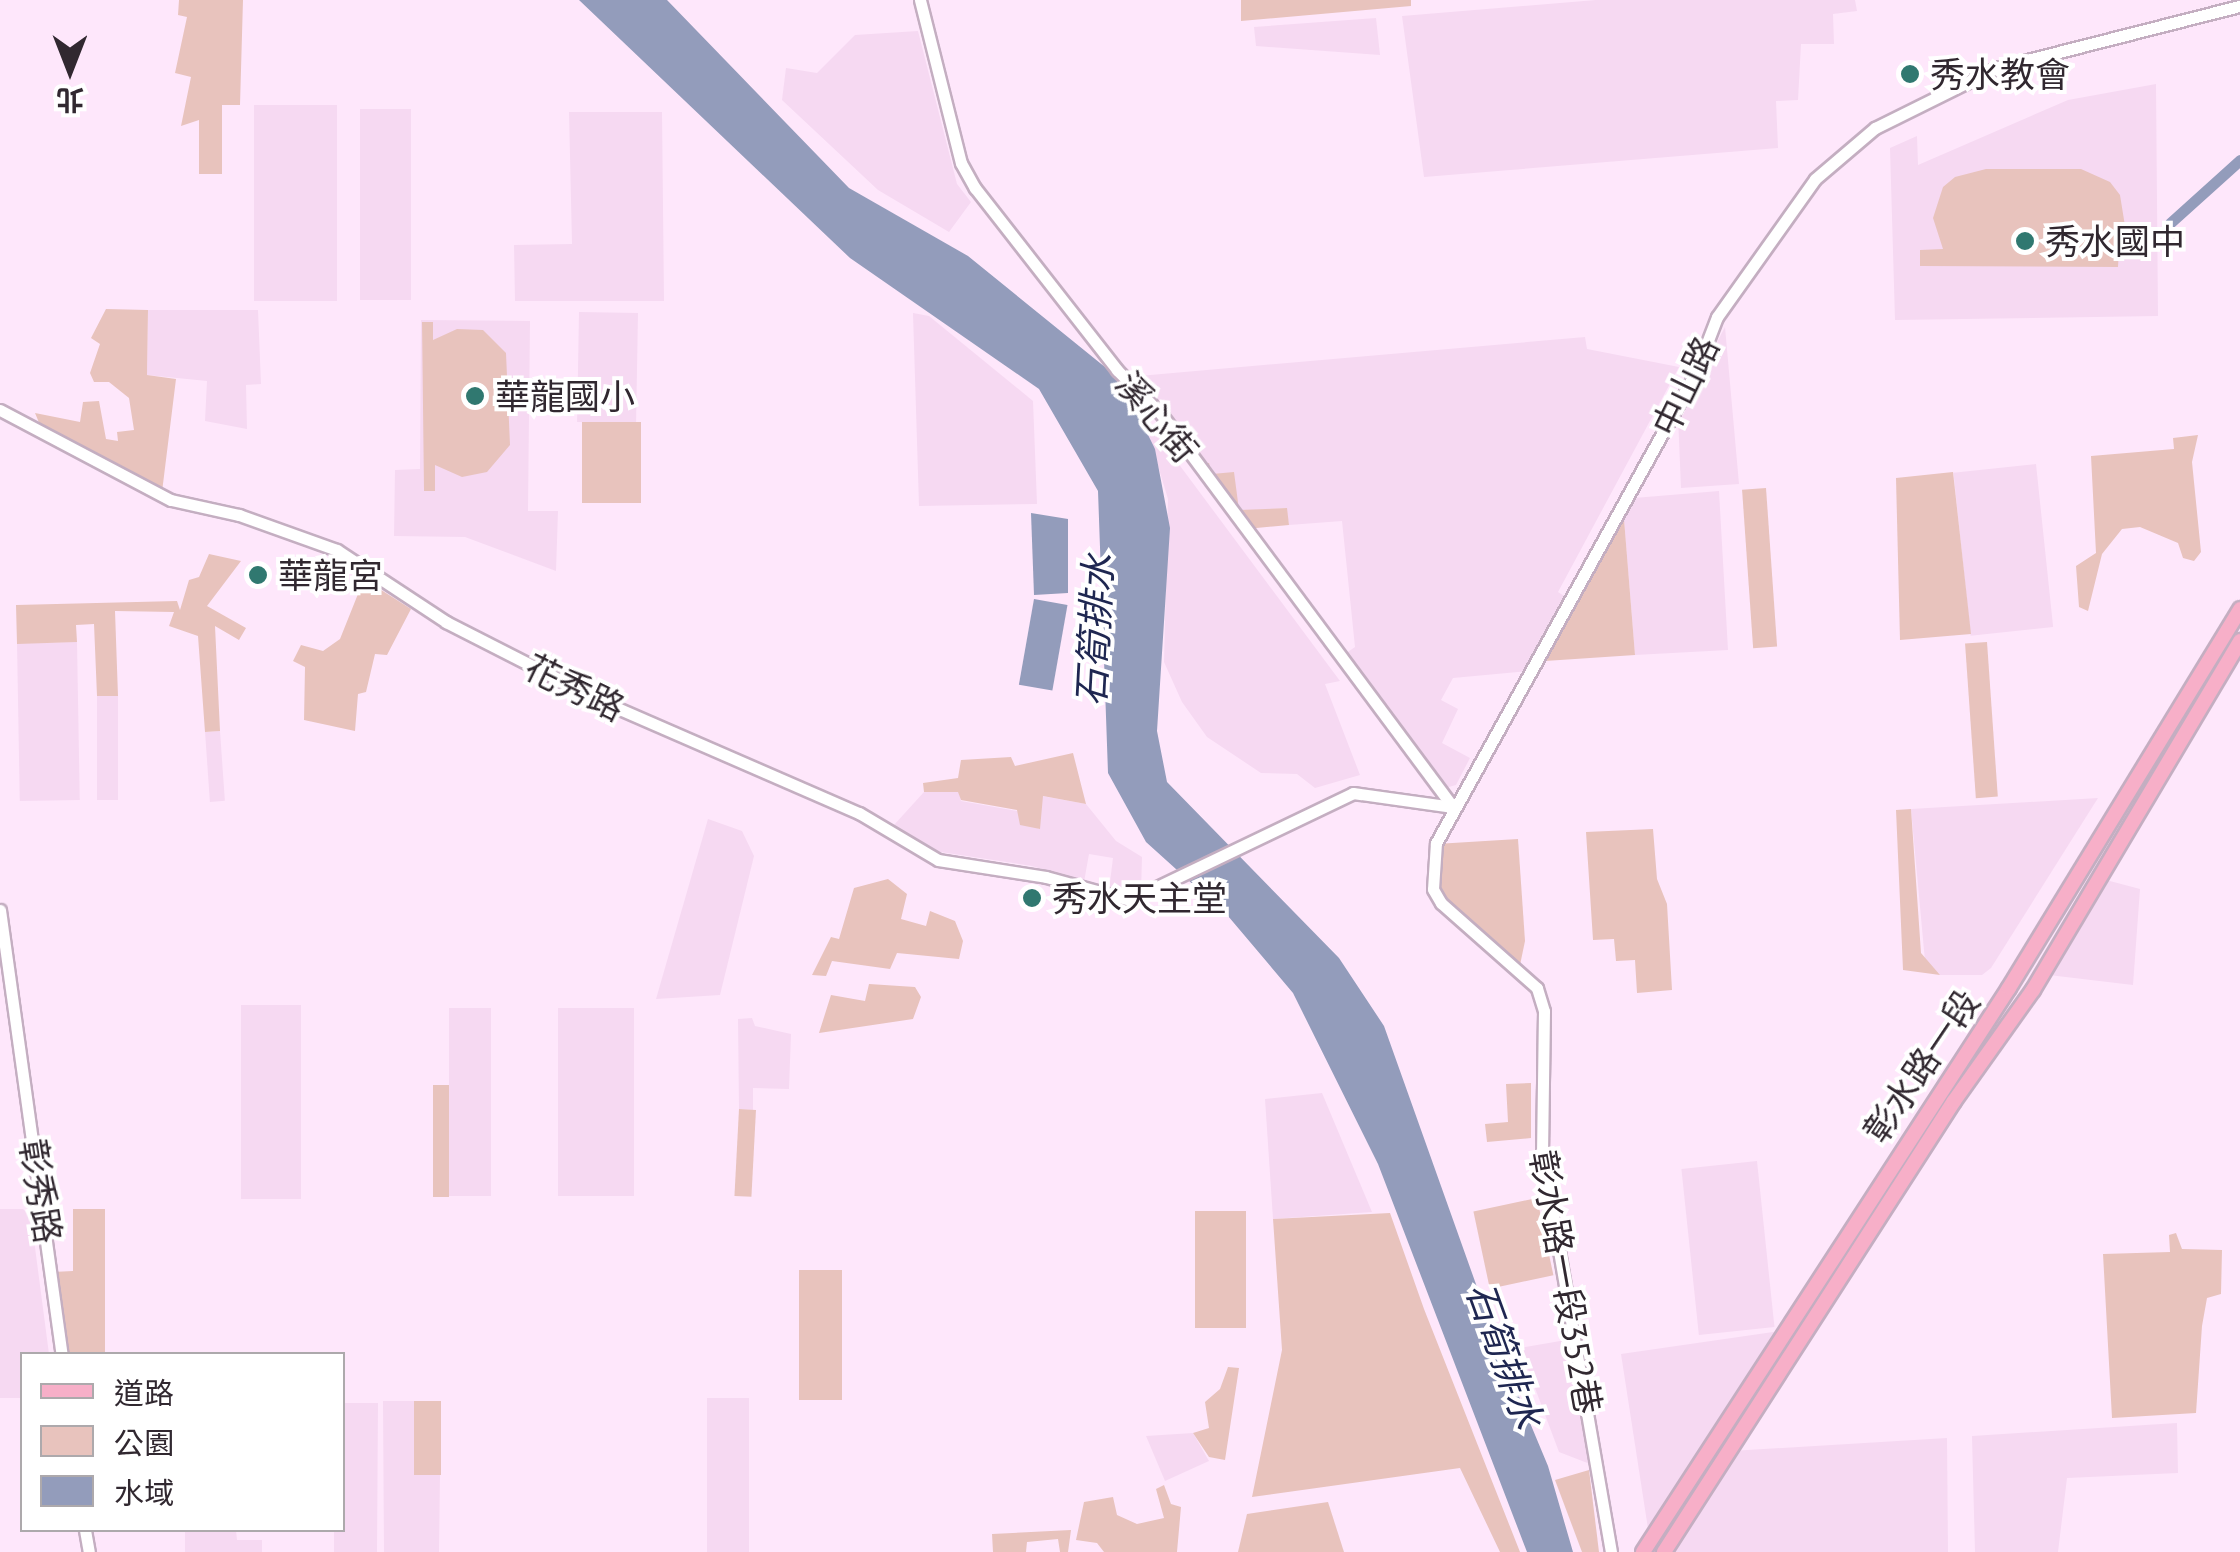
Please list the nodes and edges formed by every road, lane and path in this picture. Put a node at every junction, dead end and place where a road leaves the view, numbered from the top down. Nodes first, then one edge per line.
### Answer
1 (920, 0) edge
2 (2240, 6) edge
3 (0, 410) edge
4 (2240, 609) edge
5 (2240, 641) edge
6 (1453, 807) junction
7 (0, 910) edge
8 (1544, 1011) joint
9 (62, 1352) edge
10 (1611, 1552) edge
11 (1644, 1552) edge
12 (1664, 1552) edge

1 - 6 street, 溪心街
2 - 6 street, 中山路
3 - 6 street, 花秀路
4 - 11 main road, 彰水路一段
5 - 12 main road, 彰水路一段
6 - 8 street, 中山路
7 - 9 street, 彰秀路
8 - 10 street, 彰水路一段352巷

